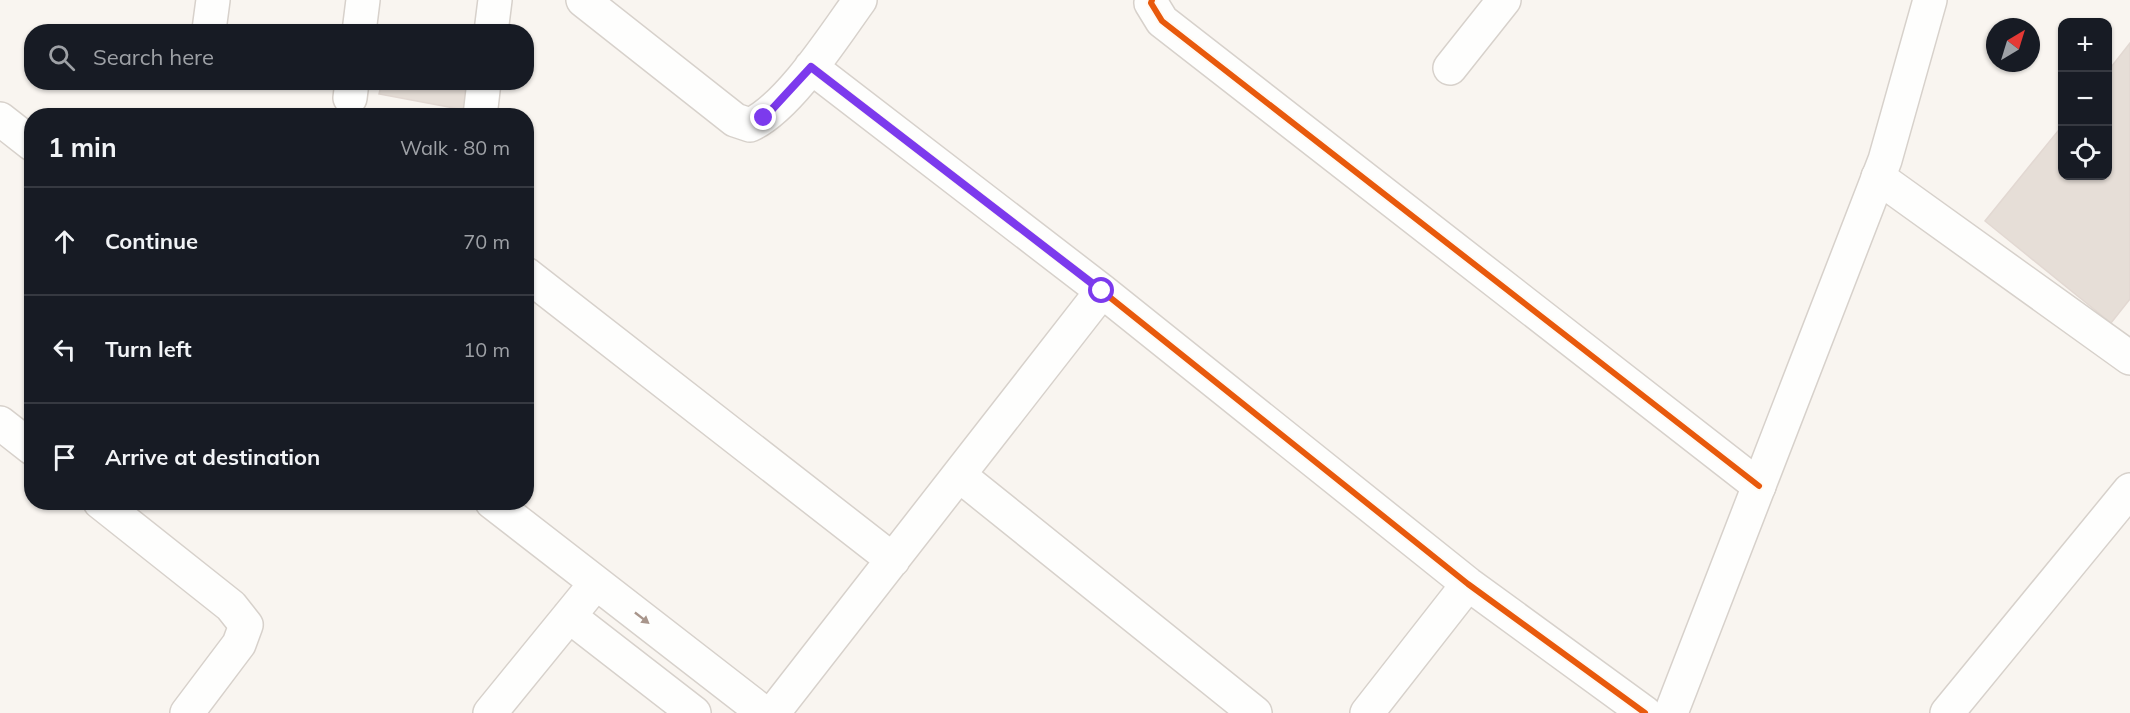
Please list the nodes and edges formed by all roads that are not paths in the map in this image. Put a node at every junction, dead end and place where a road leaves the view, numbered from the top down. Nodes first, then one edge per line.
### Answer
1 (363, 0) edge
2 (495, 0) edge
3 (583, 0) edge
4 (860, 0) edge
5 (1152, 0) edge
6 (1504, 0) edge
7 (1930, 0) edge
8 (360, 24) edge
9 (492, 24) edge
10 (811, 67) junction
11 (1450, 68) dead end
12 (483, 90) edge
13 (481, 108) edge
14 (0, 119) edge
15 (24, 138) edge
16 (1878, 177) junction
17 (534, 280) edge
18 (1102, 291) junction
19 (2130, 358) edge
20 (0, 423) edge
21 (24, 442) edge
22 (959, 475) junction
23 (1759, 486) junction
24 (2130, 489) edge
25 (110, 510) edge
26 (502, 510) edge
27 (893, 560) junction
28 (596, 583) junction
29 (1468, 584) junction
30 (569, 616) junction
31 (187, 713) edge
32 (490, 713) edge
33 (694, 713) edge
34 (764, 713) edge
35 (773, 713) edge
36 (1255, 713) edge
37 (1367, 713) edge
38 (1645, 713) edge
39 (1671, 713) edge
40 (1947, 713) edge

1 - 8 street
2 - 9 street
3 - 10 street
4 - 10 street
5 - 23 street
6 - 11 street
7 - 16 street
10 - 18 street
12 - 13 street
14 - 15 street
16 - 19 street
16 - 23 street
17 - 27 street
18 - 22 street
18 - 29 street
20 - 21 street
22 - 27 street
22 - 36 street
23 - 39 street
24 - 40 street
25 - 31 street
26 - 28 street
27 - 35 street
28 - 30 street
28 -> 34 street
29 - 37 street
29 - 38 street
30 - 32 street
30 - 33 street

